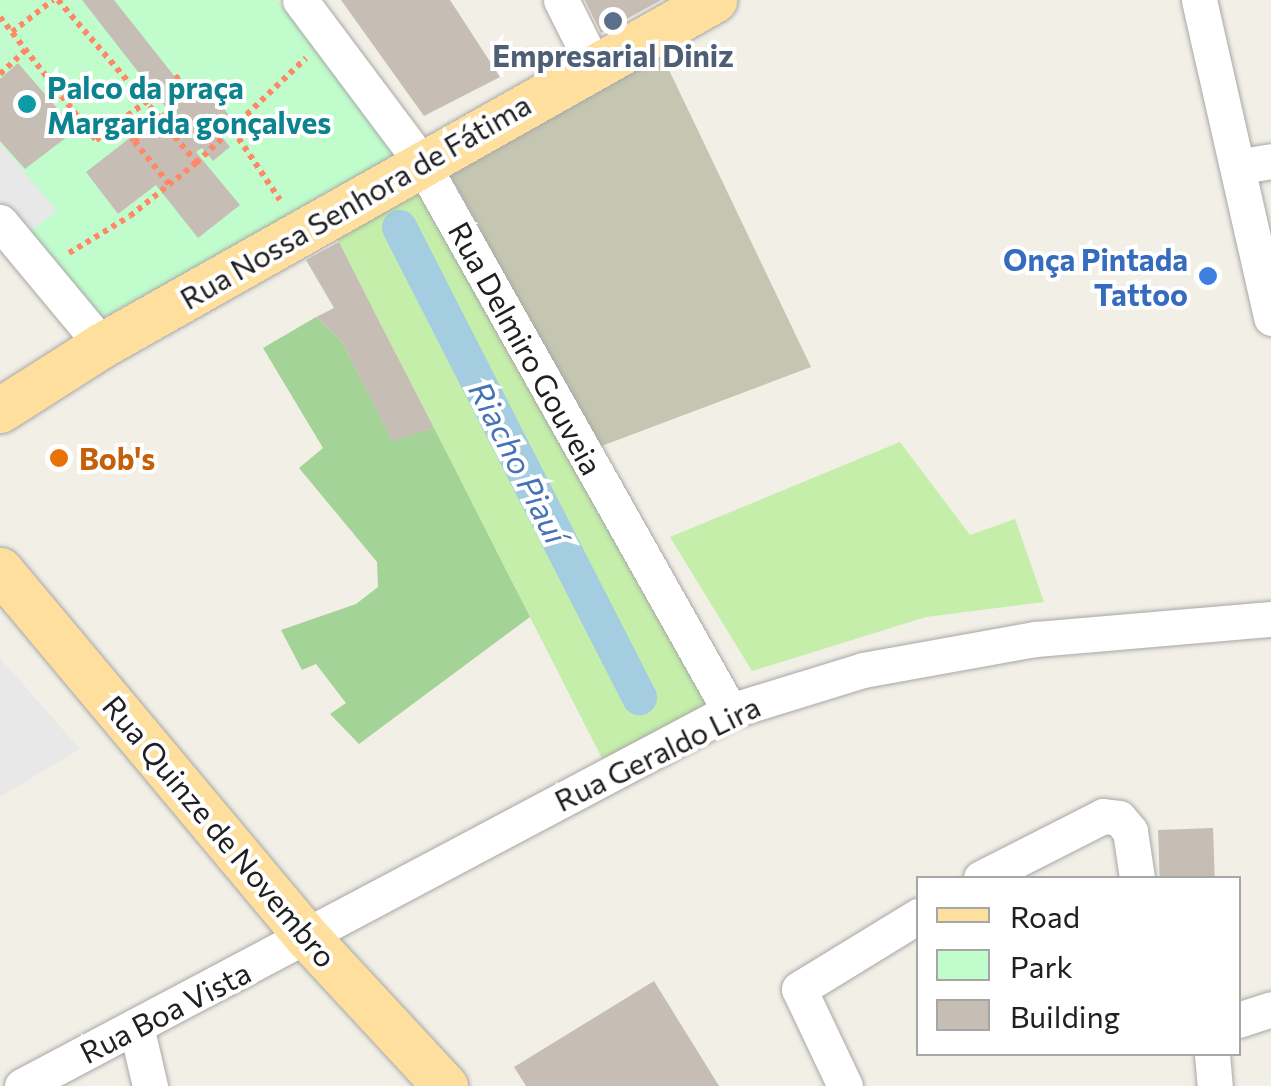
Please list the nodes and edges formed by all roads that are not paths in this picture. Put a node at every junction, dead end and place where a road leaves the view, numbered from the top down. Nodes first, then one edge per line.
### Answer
1 (300, 0) edge
2 (561, 0) edge
3 (714, 0) edge
4 (1199, 0) edge
5 (594, 66) junction
6 (422, 162) junction
7 (1256, 163) edge
8 (0, 222) edge
9 (1271, 318) edge
10 (102, 345) junction
11 (0, 410) edge
12 (0, 570) edge
13 (1271, 619) edge
14 (730, 711) junction
15 (984, 876) edge
16 (1137, 876) edge
17 (916, 917) edge
18 (308, 938) junction
19 (1271, 1009) edge
20 (1241, 1019) edge
21 (136, 1026) junction
22 (1212, 1056) edge
23 (22, 1086) edge
24 (150, 1086) edge
25 (445, 1086) edge
26 (844, 1086) edge
27 (1215, 1086) edge

1 - 6 street, Rua Delmiro Gouveia
2 - 5 street
3 - 5 main road, Rua Nossa Senhora de Fátima
4 - 7 street
5 - 6 main road, Rua Nossa Senhora de Fátima
6 - 10 main road, Rua Nossa Senhora de Fátima
6 - 14 street, Rua Delmiro Gouveia
7 - 9 street
8 - 10 street
10 - 11 main road, Rua Nossa Senhora de Fátima
12 - 18 main road, Rua Quinze de Novembro
13 - 14 street, Rua Geraldo Lira
14 - 18 street, Rua Geraldo Lira
15 - 16 street
17 - 26 street
18 - 21 street, Rua Boa Vista
18 - 25 main road, Rua Quinze de Novembro
19 - 20 street
21 - 23 street, Rua Boa Vista
21 - 24 street
22 - 27 street

